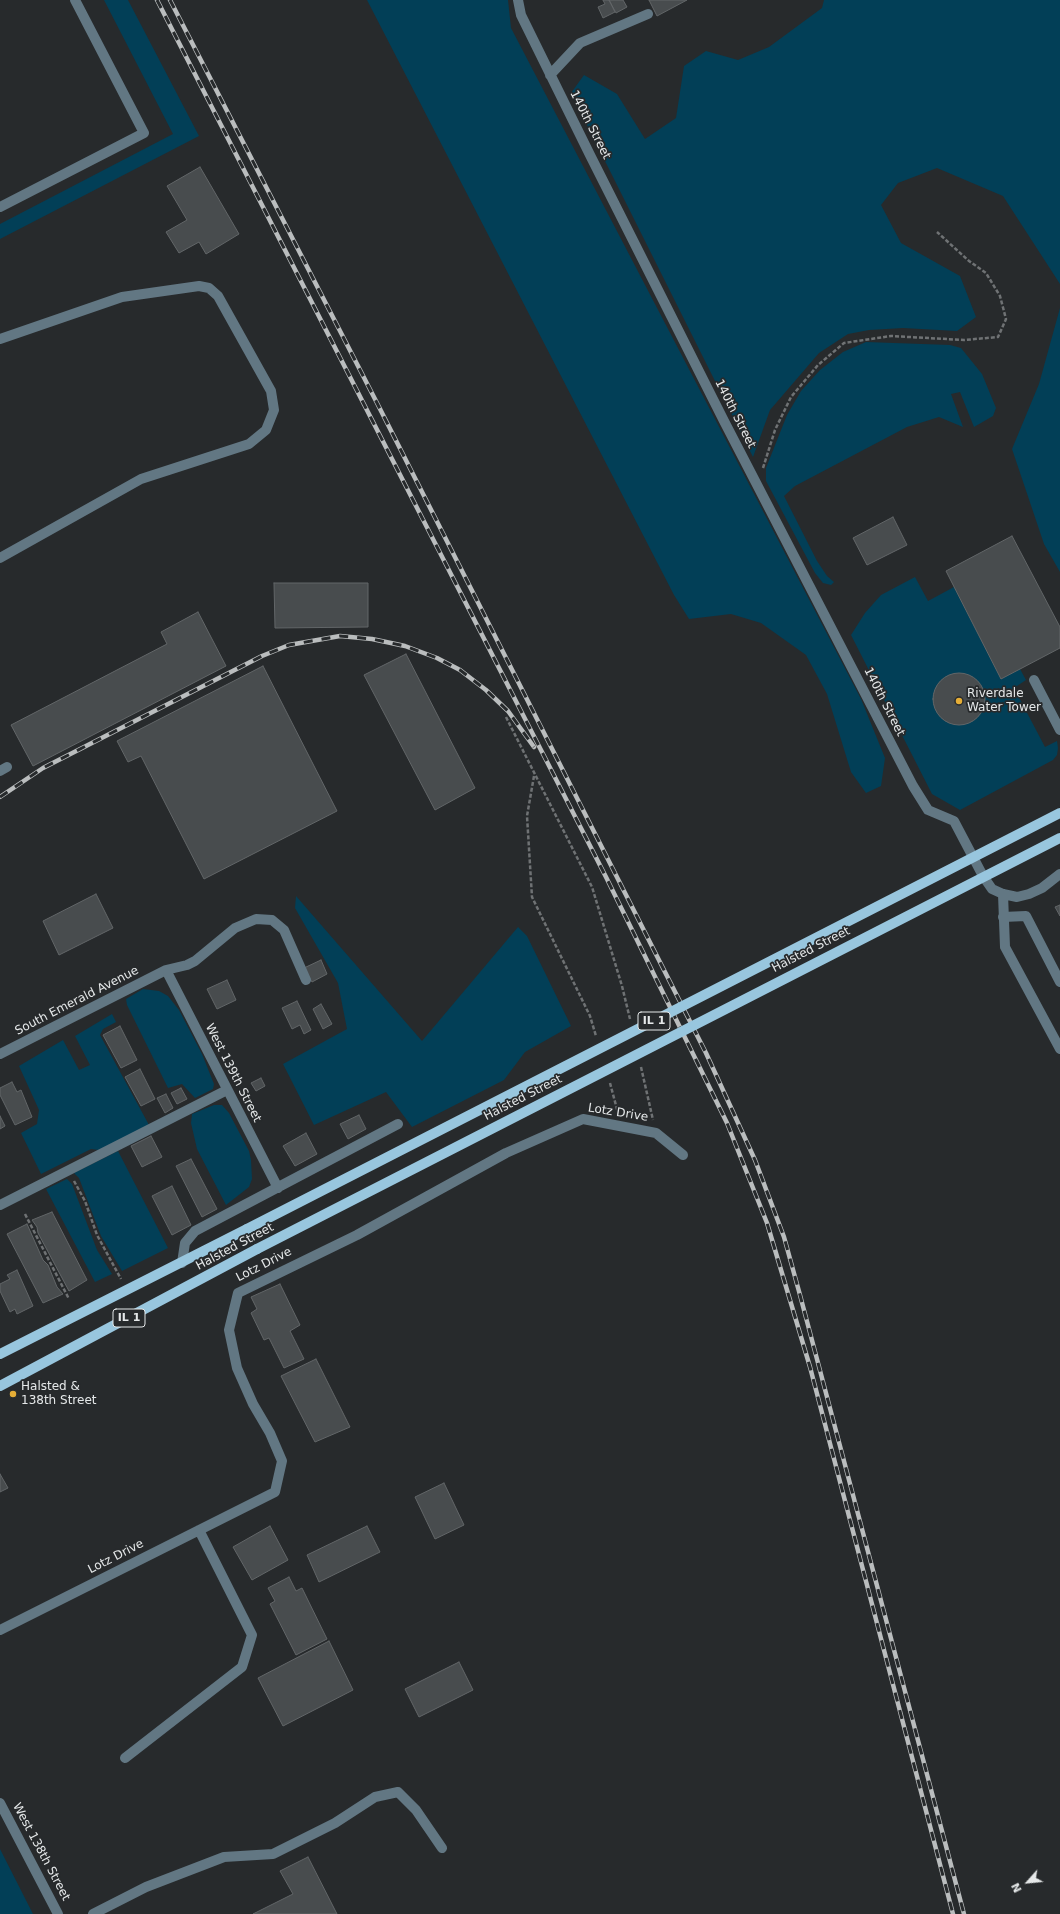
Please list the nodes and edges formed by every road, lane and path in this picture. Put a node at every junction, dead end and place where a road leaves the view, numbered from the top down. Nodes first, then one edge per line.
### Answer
1 (74, 0) edge
2 (518, 0) edge
3 (648, 14) dead end
4 (550, 75) junction
5 (0, 207) edge
6 (937, 232) dead end
7 (0, 339) edge
8 (757, 486) junction
9 (0, 558) edge
10 (1034, 680) dead end
11 (506, 717) dead end
12 (1060, 730) edge
13 (534, 775) junction
14 (1060, 813) edge
15 (1060, 838) edge
16 (1060, 874) edge
17 (1003, 894) junction
18 (1004, 917) junction
19 (166, 970) junction
20 (306, 980) dead end
21 (1060, 982) edge
22 (631, 1024) dead end
23 (596, 1038) dead end
24 (1060, 1049) edge
25 (0, 1054) edge
26 (640, 1063) dead end
27 (610, 1082) dead end
28 (227, 1090) junction
29 (398, 1124) dead end
30 (622, 1127) junction
31 (656, 1133) junction
32 (683, 1155) dead end
33 (65, 1173) junction
34 (278, 1188) junction
35 (0, 1205) edge
36 (25, 1214) dead end
37 (182, 1263) junction
38 (128, 1290) junction
39 (69, 1299) dead end
40 (0, 1354) edge
41 (0, 1386) edge
42 (199, 1530) junction
43 (0, 1630) edge
44 (125, 1758) dead end
45 (0, 1803) edge
46 (442, 1848) dead end
47 (58, 1914) edge
48 (93, 1914) edge

1 - 5 street
2 - 4 street, 140th Street
3 - 4 street
4 - 8 street, 140th Street
6 - 8 path
7 - 9 street
8 - 17 street, 140th Street
10 - 12 street
11 - 13 path
13 - 22 path
13 - 23 path
14 - 37 main road, Halsted Street / IL 1, bridge
15 - 41 main road, Halsted Street / IL 1, bridge
16 - 17 street
17 - 18 street
18 - 21 street
18 - 24 street
19 - 20 street, South Emerald Avenue
19 - 25 street, South Emerald Avenue
19 - 28 street, West 139th Street
26 - 31 path
27 - 30 path
28 - 33 street
28 - 34 street, West 139th Street
29 - 34 street, Halsted Street
30 - 31 street, Lotz Drive
30 - 42 street, Lotz Drive
31 - 32 street, Lotz Drive
33 - 35 street
33 - 38 path
34 - 37 street, Halsted Street
36 - 39 path
37 - 38 main road, Halsted Street / IL 1
38 - 40 main road, Halsted Street / IL 1
42 - 43 street, Lotz Drive
42 - 44 street
45 - 47 street, West 138th Street
46 - 48 street

